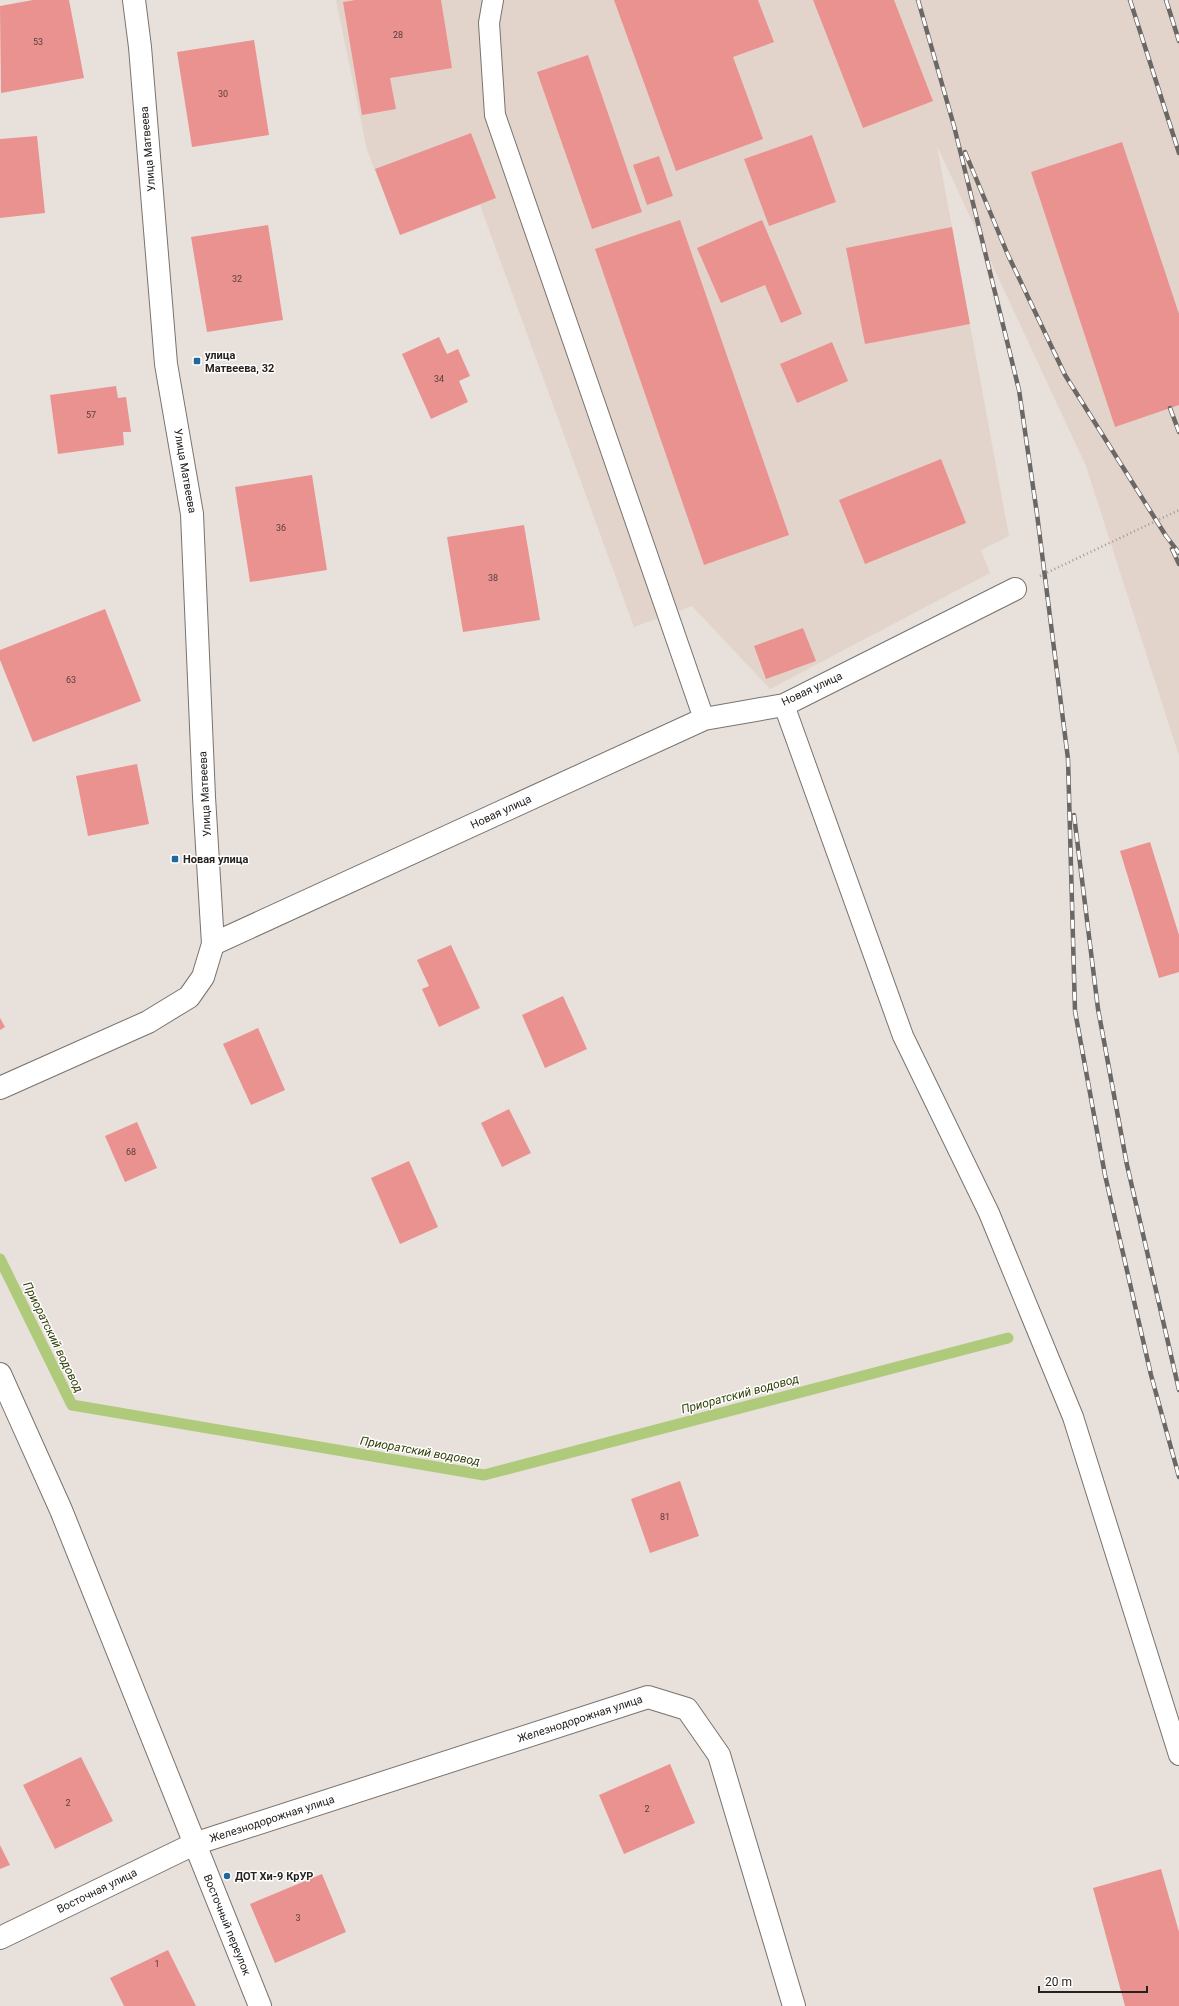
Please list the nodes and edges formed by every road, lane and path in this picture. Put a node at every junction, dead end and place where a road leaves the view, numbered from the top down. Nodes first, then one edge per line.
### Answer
1 (134, 0) edge
2 (493, 0) edge
3 (1179, 510) edge
4 (1015, 589) joint
5 (784, 705) junction
6 (704, 719) junction
7 (213, 944) junction
8 (0, 1088) edge
9 (0, 1374) edge
10 (1179, 1755) edge
11 (194, 1844) junction
12 (0, 1938) edge
13 (260, 2006) edge
14 (794, 2006) edge

1 - 7 street, Улица Матвеева
2 - 6 lane
3 - 4 path
4 - 5 street, Новая улица
5 - 6 street, Новая улица
5 - 10 lane
6 - 7 street, Новая улица
7 - 8 street
9 - 11 street, Восточный переулок
11 - 12 street, Восточная улица
11 - 13 street, Восточный переулок
11 - 14 street, Железнодорожная улица

